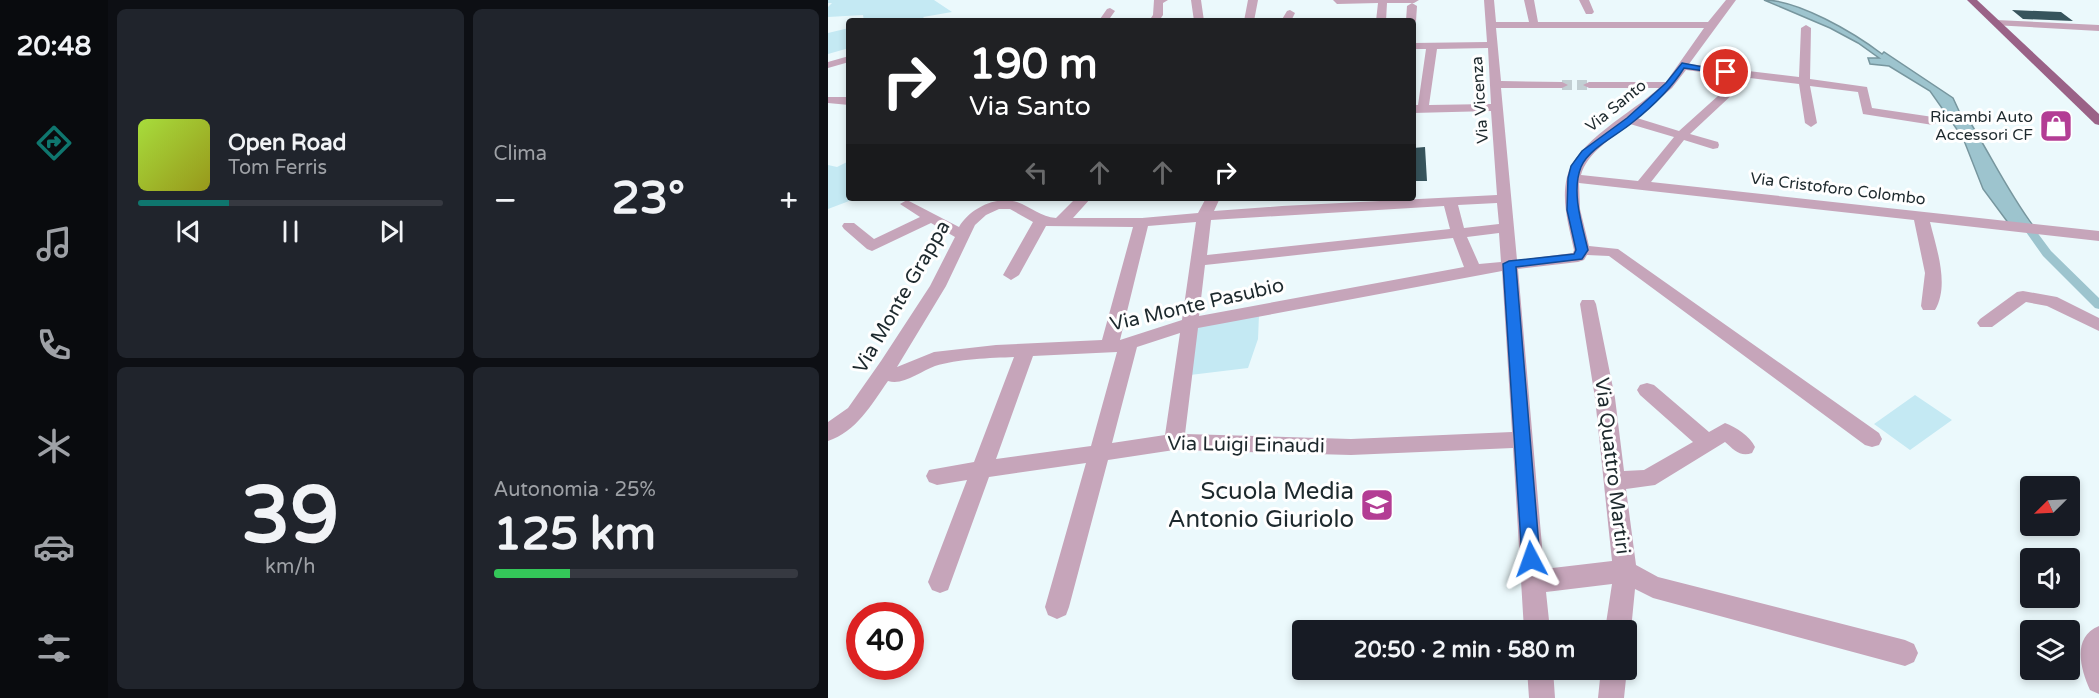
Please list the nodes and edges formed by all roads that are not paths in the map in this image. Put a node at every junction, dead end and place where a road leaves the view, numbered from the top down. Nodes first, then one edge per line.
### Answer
1 (1163, 0) edge
2 (1196, 0) edge
3 (1253, 0) edge
4 (1489, 0) edge
5 (1529, 0) edge
6 (1584, 0) edge
7 (1731, 0) edge
8 (1972, 0) edge
9 (1337, 1) edge
10 (1383, 2) junction
11 (1413, 3) edge
12 (1588, 12) dead end
13 (1156, 18) edge
14 (1199, 18) edge
15 (1250, 18) edge
16 (1381, 18) edge
17 (1411, 18) edge
18 (1996, 23) junction
19 (1491, 25) junction
20 (1534, 25) junction
21 (1710, 25) junction
22 (1806, 28) dead end
23 (2099, 28) edge
24 (1492, 45) junction
25 (1416, 46) edge
26 (1432, 46) junction
27 (846, 60) edge
28 (828, 65) edge
29 (1682, 66) junction
30 (1748, 74) junction
31 (1804, 81) junction
32 (1495, 84) junction
33 (1562, 85) tunnel mouth
34 (1589, 85) tunnel mouth
35 (1669, 85) junction
36 (828, 100) edge
37 (846, 101) edge
38 (1496, 107) junction
39 (1418, 109) edge
40 (1630, 120) junction
41 (1933, 121) dead end
42 (2099, 121) edge
43 (1811, 123) dead end
44 (1681, 136) junction
45 (1713, 146) dead end
46 (1573, 178) junction
47 (1642, 185) junction
48 (1502, 199) junction
49 (1081, 201) edge
50 (1212, 201) edge
51 (1449, 202) junction
52 (907, 204) dead end
53 (1284, 204) edge
54 (1204, 216) junction
55 (1478, 216) junction
56 (932, 217) junction
57 (1921, 217) junction
58 (1041, 221) junction
59 (1142, 222) junction
60 (1060, 223) junction
61 (849, 226) dead end
62 (1506, 228) junction
63 (1458, 232) junction
64 (962, 235) junction
65 (2099, 236) edge
66 (1582, 250) junction
67 (1197, 261) junction
68 (1509, 264) junction
69 (1473, 270) junction
70 (1011, 275) dead end
71 (1588, 304) dead end
72 (1929, 306) dead end
73 (1986, 323) dead end
74 (1188, 324) junction
75 (2099, 325) edge
76 (1119, 345) junction
77 (1026, 350) junction
78 (894, 376) dead end
79 (1647, 390) dead end
80 (861, 406) junction
81 (828, 420) edge
82 (828, 433) edge
83 (1872, 439) dead end
84 (1522, 440) junction
85 (1174, 442) junction
86 (1708, 443) junction
87 (1745, 447) dead end
88 (1099, 453) junction
89 (982, 470) junction
90 (937, 476) dead end
91 (1615, 480) junction
92 (1625, 571) junction
93 (940, 582) dead end
94 (1533, 582) junction
95 (1057, 607) dead end
96 (1536, 620) edge
97 (1619, 620) edge
98 (2099, 639) edge
99 (1905, 653) dead end
100 (1541, 680) edge
101 (1613, 680) edge
102 (2099, 681) edge
103 (1542, 698) edge
104 (1611, 698) edge

1 - 13 street
2 - 14 street
3 - 15 street
4 - 19 street, Via Vicenza
5 - 20 street
6 - 12 street
7 - 21 street, Via Santo
8 - 18 main road
9 - 10 street
10 - 11 street
10 - 16 street
11 - 17 street
18 - 23 street
18 - 42 main road
19 - 20 street
19 - 24 street, Via Vicenza
20 - 21 street
21 - 29 street, Via Santo
22 - 31 street
24 - 26 street
24 - 32 street, Via Vicenza
25 - 26 street
26 - 39 street
27 - 28 street
29 - 30 street
29 - 35 street, Via Santo
30 - 31 street
30 - 44 street
31 - 41 street
31 - 43 street
32 - 33 street
32 - 38 street, Via Vicenza
34 - 35 street
35 - 40 street, Via Santo
36 - 37 street
38 - 39 street
38 - 48 street, Via Vicenza
40 - 44 street
40 - 46 street, Via Santo
44 - 45 street
44 - 47 street
46 - 47 street, Via Cristoforo Colombo
46 - 66 street, Via Santo
47 - 57 street, Via Cristoforo Colombo
48 - 55 street
48 - 62 street, Via Vicenza
49 - 60 street
50 - 54 street
51 - 53 street, Via Monte Grappa
51 - 55 street, Via Monte Grappa
51 - 63 street
52 - 56 street
53 - 54 street, Via Monte Grappa
54 - 59 street, Via Monte Grappa
54 - 67 street
55 - 62 street
55 - 63 street
56 - 61 street
56 - 64 street
57 - 65 street, Via Cristoforo Colombo
57 - 72 street
58 - 60 street, Via Monte Grappa
58 - 64 street, Via Monte Grappa
58 - 70 street
59 - 60 street, Via Monte Grappa
59 - 76 street
62 - 68 street, Via Vicenza
63 - 67 street
63 - 69 street
64 - 80 street, Via Monte Grappa
66 - 68 street
66 - 83 street
67 - 74 street
68 - 69 street, Via Monte Pasubio
68 - 84 street
69 - 74 street, Via Monte Pasubio
71 - 91 street, Via Quattro Martiri
73 - 75 street
74 - 76 street, Via Monte Pasubio
74 - 85 street
76 - 77 street, Via Monte Pasubio
76 - 88 street
77 - 78 street, Via Monte Pasubio
77 - 89 street
79 - 86 street
80 - 81 street
80 - 82 street, Via Monte Grappa
84 - 85 street, Via Luigi Einaudi
84 - 94 street
85 - 88 street, Via Luigi Einaudi
86 - 87 street
86 - 91 street
88 - 89 street, Via Luigi Einaudi
88 - 95 street
89 - 90 street, Via Luigi Einaudi
89 - 93 street
91 - 92 street, Via Quattro Martiri
92 - 94 street, Via Quattro Martiri
92 - 97 street
92 - 99 street
94 - 96 street
98 - 102 street
100 - 103 street
101 - 104 street

